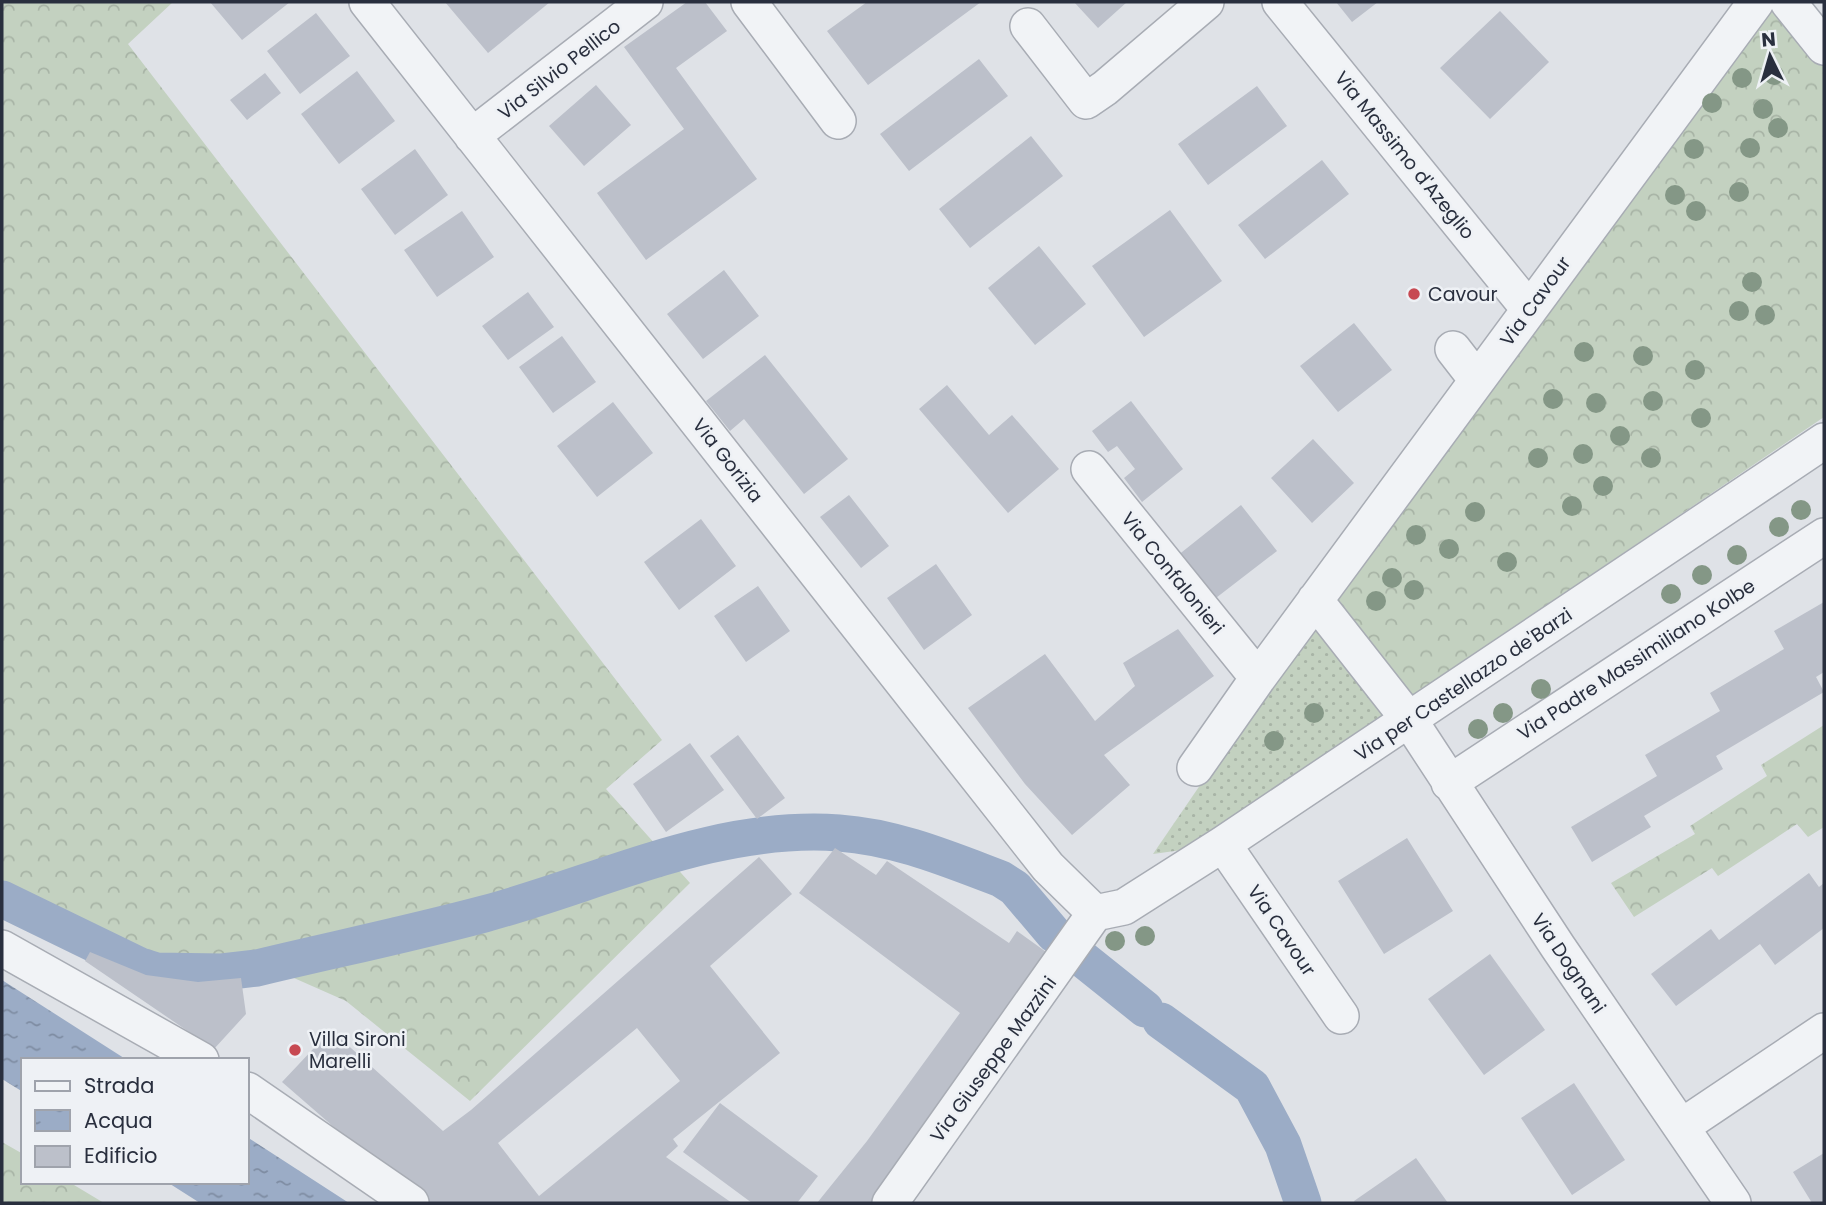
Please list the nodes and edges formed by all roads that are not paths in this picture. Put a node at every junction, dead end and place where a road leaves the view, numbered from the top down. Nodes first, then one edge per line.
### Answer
1 (367, 2) edge
2 (645, 2) edge
3 (749, 2) edge
4 (1206, 2) edge
5 (1280, 2) edge
6 (1755, 2) edge
7 (1788, 2) edge
8 (1028, 26) dead end
9 (1824, 47) edge
10 (838, 121) dead end
11 (472, 135) junction
12 (1529, 309) junction
13 (1453, 349) dead end
14 (1477, 380) junction
15 (1824, 441) edge
16 (1089, 469) dead end
17 (1824, 536) edge
18 (1315, 600) junction
19 (1258, 678) junction
20 (1410, 721) junction
21 (1195, 768) dead end
22 (1449, 783) junction
23 (1223, 844) junction
24 (1096, 913) junction
25 (2, 948) edge
26 (1341, 1016) dead end
27 (1824, 1031) edge
28 (197, 1058) edge
29 (248, 1091) edge
30 (1681, 1127) junction
31 (411, 1203) edge
32 (890, 1203) edge
33 (1733, 1203) edge

1 - 11 street, Via Gorizia
2 - 11 street, Via Silvio Pellico
3 - 10 street
4 - 8 street
5 - 12 street, Via Massimo d'Azeglio
6 - 12 street, Via Cavour
7 - 9 street
11 - 24 street, Via Gorizia
12 - 14 street, Via Cavour
13 - 14 street
14 - 18 street, Via Cavour
15 - 20 street, Via per Castellazzo de'Barzi
16 - 19 street, Via Confalonieri
17 - 22 street, Via Padre Massimiliano Kolbe
18 - 19 street, Via Cavour
18 - 20 street
19 - 21 street, Via Cavour
20 - 22 street, Via Dognani
20 - 23 street, Via per Castellazzo de'Barzi
22 - 30 street, Via Dognani
23 - 24 street, Via per Castellazzo de'Barzi
23 - 26 street, Via Cavour
24 - 32 street, Via Giuseppe Mazzini
25 - 28 street
27 - 30 street
29 - 31 street
30 - 33 street, Via Dognani

